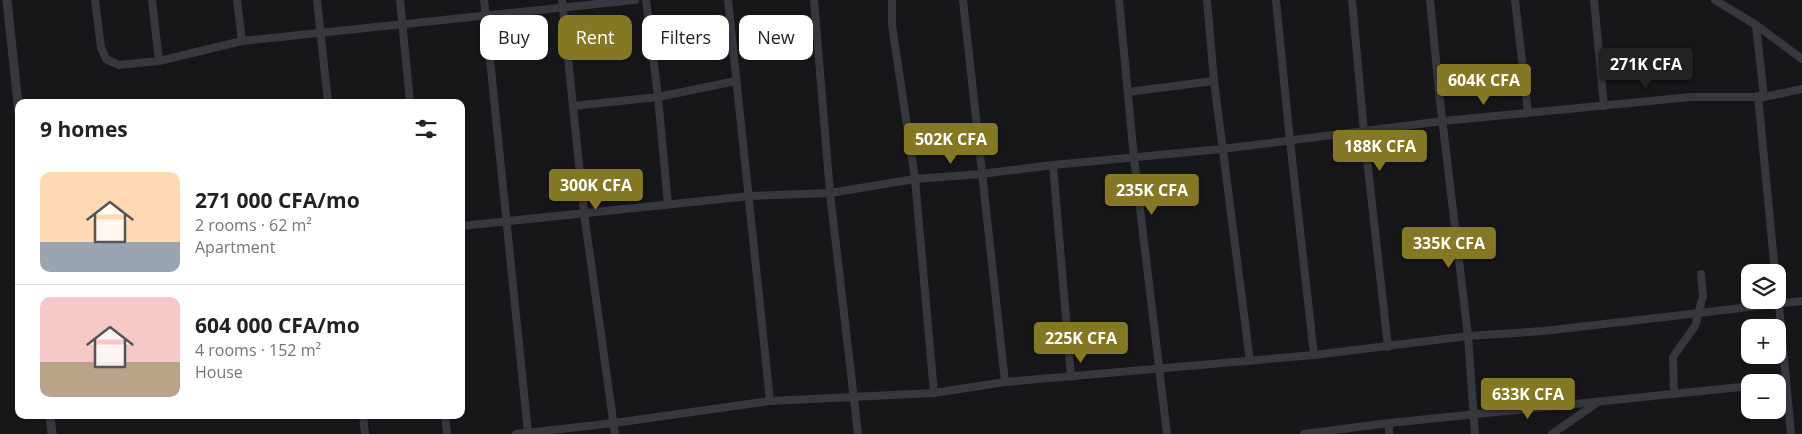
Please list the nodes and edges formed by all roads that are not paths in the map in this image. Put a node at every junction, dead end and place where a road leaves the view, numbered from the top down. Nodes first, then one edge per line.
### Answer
1 (7, 0) edge
2 (95, 0) edge
3 (152, 0) edge
4 (237, 0) edge
5 (317, 0) edge
6 (400, 0) edge
7 (484, 0) edge
8 (562, 0) edge
9 (635, 0) edge
10 (646, 0) edge
11 (728, 0) edge
12 (814, 0) edge
13 (892, 0) edge
14 (963, 0) edge
15 (1119, 0) edge
16 (1207, 0) edge
17 (1276, 0) edge
18 (1352, 0) edge
19 (1430, 0) edge
20 (1515, 0) edge
21 (1594, 0) edge
22 (1715, 0) edge
23 (563, 9) junction
24 (486, 15) joint
25 (480, 16) edge
26 (402, 24) junction
27 (1756, 25) junction
28 (321, 32) junction
29 (242, 41) junction
30 (1802, 59) edge
31 (491, 60) edge
32 (159, 61) junction
33 (1214, 80) junction
34 (736, 81) junction
35 (1802, 89) edge
36 (1128, 92) junction
37 (1761, 96) junction
38 (658, 98) junction
39 (17, 99) edge
40 (328, 99) edge
41 (410, 99) edge
42 (573, 106) junction
43 (1604, 106) junction
44 (1528, 113) junction
45 (1443, 121) junction
46 (1364, 132) junction
47 (1290, 141) junction
48 (1222, 148) junction
49 (1134, 158) junction
50 (1053, 165) junction
51 (981, 174) junction
52 (915, 179) junction
53 (830, 193) junction
54 (750, 196) junction
55 (668, 204) junction
56 (584, 213) junction
57 (507, 221) junction
58 (465, 226) edge
59 (1774, 264) edge
60 (1701, 274) dead end
61 (1802, 301) edge
62 (1786, 304) edge
63 (1743, 309) edge
64 (1779, 309) edge
65 (1698, 314) junction
66 (1468, 336) junction
67 (1388, 347) junction
68 (1314, 355) junction
69 (1250, 361) junction
70 (1158, 368) junction
71 (1785, 374) edge
72 (1072, 376) junction
73 (1005, 382) junction
74 (1786, 382) edge
75 (1741, 387) edge
76 (934, 393) junction
77 (1674, 394) junction
78 (854, 396) junction
79 (770, 401) junction
80 (1598, 402) junction
81 (1473, 415) junction
82 (50, 419) edge
83 (363, 419) edge
84 (445, 419) edge
85 (614, 423) junction
86 (1389, 423) junction
87 (528, 433) junction
88 (1475, 433) edge
89 (52, 434) edge
90 (365, 434) edge
91 (447, 434) edge
92 (516, 434) edge
93 (615, 434) edge
94 (858, 434) edge
95 (1166, 434) edge
96 (1304, 434) edge
97 (1389, 434) edge
98 (1552, 434) edge
99 (1791, 434) edge

1 - 39 street
2 - 32 street
3 - 32 street
4 - 29 street
5 - 28 street
6 - 26 street
7 - 24 street
8 - 23 street
9 - 23 street
10 - 38 street
11 - 34 street
12 - 53 street
13 - 52 street
14 - 51 street
15 - 36 street
16 - 33 street
17 - 47 street
18 - 46 street
19 - 45 street
20 - 44 street
21 - 43 street
22 - 27 street
23 - 24 street
23 - 42 street
25 - 26 street
26 - 28 street
26 - 41 street
27 - 30 street
27 - 37 street
28 - 29 street
28 - 40 street
29 - 32 street
31 - 57 street
33 - 36 street
33 - 48 street
34 - 38 street
34 - 54 street
35 - 37 street
36 - 49 street
37 - 43 street
37 - 59 street
38 - 42 street
38 - 55 street
42 - 56 street
43 - 44 street
44 - 45 street
45 - 46 street
45 - 66 street
46 - 47 street
46 - 67 street
47 - 48 street
47 - 68 street
48 - 49 street
48 - 69 street
49 - 50 street
49 - 70 street
50 - 51 street
50 - 72 street
51 - 52 street
51 - 73 street
52 - 53 street
52 - 76 street
53 - 54 street
53 - 78 street
54 - 55 street
54 - 79 street
55 - 56 street
56 - 57 street
56 - 85 street
57 - 58 street
57 - 87 street
60 - 65 street
61 - 62 street
63 - 65 street
64 - 71 street
65 - 66 street
65 - 77 street
66 - 67 street
66 - 81 street
67 - 68 street
68 - 69 street
69 - 70 street
70 - 72 street
70 - 95 street
72 - 73 street
73 - 76 street
74 - 99 street
75 - 77 street
76 - 78 street
77 - 80 street
78 - 79 street
78 - 94 street
79 - 85 street
80 - 81 street
80 - 98 street
81 - 86 street
81 - 88 street
82 - 89 street
83 - 90 street
84 - 91 street
85 - 87 street
85 - 93 street
86 - 96 street
86 - 97 street
87 - 92 street

